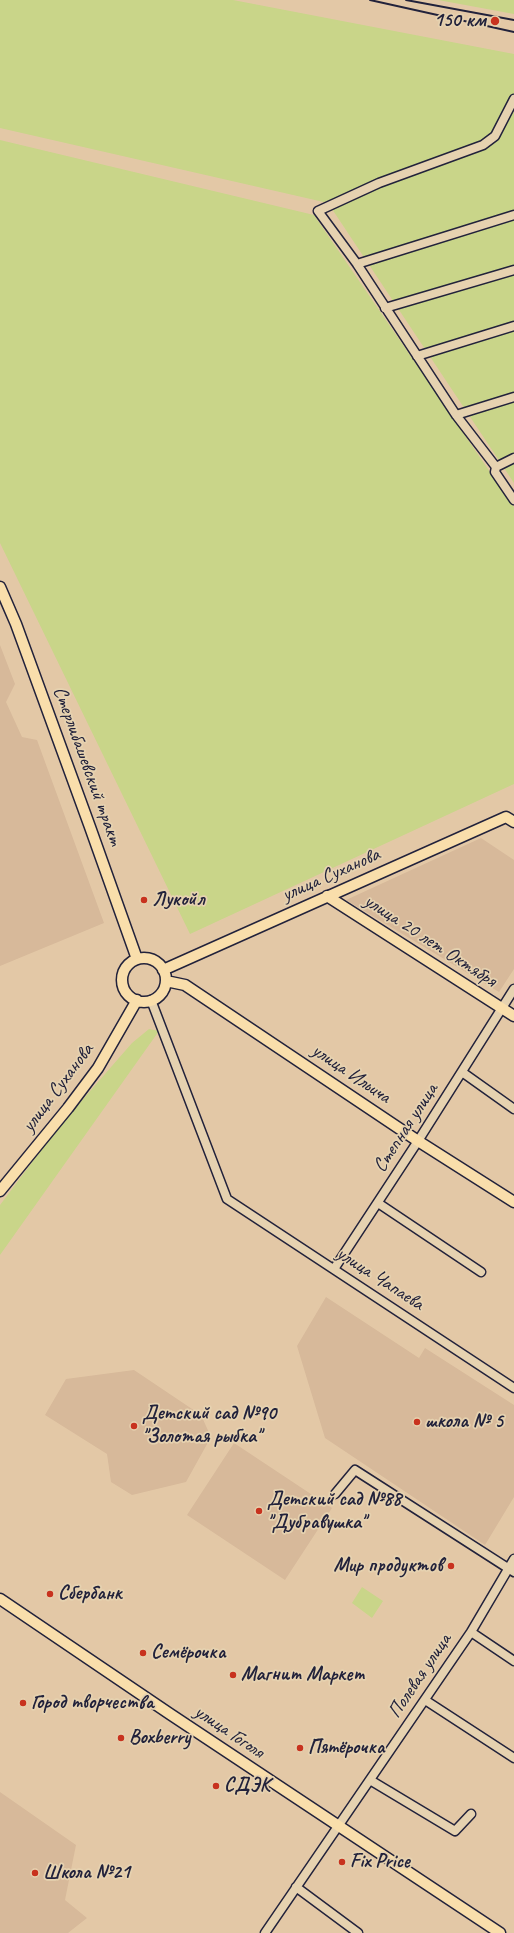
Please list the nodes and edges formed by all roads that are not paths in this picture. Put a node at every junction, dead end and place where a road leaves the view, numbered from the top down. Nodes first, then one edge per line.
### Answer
1 (514, 99) edge
2 (514, 215) edge
3 (357, 264) junction
4 (514, 270) edge
5 (385, 308) junction
6 (514, 326) edge
7 (417, 356) junction
8 (514, 397) edge
9 (456, 415) junction
10 (514, 458) edge
11 (496, 467) junction
12 (514, 500) edge
13 (0, 587) edge
14 (511, 818) edge
15 (327, 896) junction
16 (137, 959) junction
17 (163, 970) junction
18 (166, 981) junction
19 (514, 990) edge
20 (136, 1000) junction
21 (151, 1000) junction
22 (502, 1008) junction
23 (514, 1016) edge
24 (462, 1072) junction
25 (514, 1109) edge
26 (418, 1141) junction
27 (0, 1191) edge
28 (514, 1202) edge
29 (378, 1203) junction
30 (334, 1269) junction
31 (481, 1272) dead end
32 (514, 1388) edge
33 (335, 1494) dead end
34 (514, 1559) edge
35 (511, 1570) edge
36 (0, 1599) edge
37 (471, 1632) junction
38 (514, 1661) edge
39 (425, 1700) junction
40 (514, 1758) edge
41 (370, 1780) junction
42 (471, 1814) dead end
43 (338, 1826) junction
44 (296, 1887) junction
45 (265, 1933) edge
46 (358, 1933) edge
47 (500, 1933) edge

1 - 3 street
2 - 3 street
3 - 5 street
4 - 5 street
5 - 7 street
6 - 7 street
7 - 9 street
8 - 9 street
9 - 11 street
10 - 11 street
11 - 12 street
13 - 16 main road, Стерлибашевский тракт
14 - 15 main road, улица Суханова
15 - 17 main road, улица Суханова
15 - 22 main road, улица 20 лет Октября
16 - 17 main road
16 - 20 main road
17 - 18 main road
18 - 21 main road
18 - 26 main road, улица Ильича
19 - 22 street, Степная улица
20 - 21 main road
20 - 27 main road, улица Суханова
21 - 30 street, улица Чапаева
22 - 23 main road, улица 20 лет Октября
22 - 24 street, Степная улица
24 - 25 street, Степная улица
24 - 26 street, Степная улица
26 - 28 main road, улица Ильича
26 - 29 street, Степная улица
29 - 30 street, Степная улица
29 - 31 street, Степная улица
30 - 32 street, улица Чапаева
33 - 35 street
34 - 35 street, Полевая улица
35 - 37 street, Полевая улица
36 - 43 main road, улица Гоголя
37 - 38 street, Полевая улица
37 - 39 street, Полевая улица
39 - 40 street
39 - 41 street, Полевая улица
41 - 42 street
41 - 43 street, Полевая улица
43 - 44 street, Полевая улица
43 - 47 main road, улица Гоголя
44 - 45 street, Полевая улица
44 - 46 street

